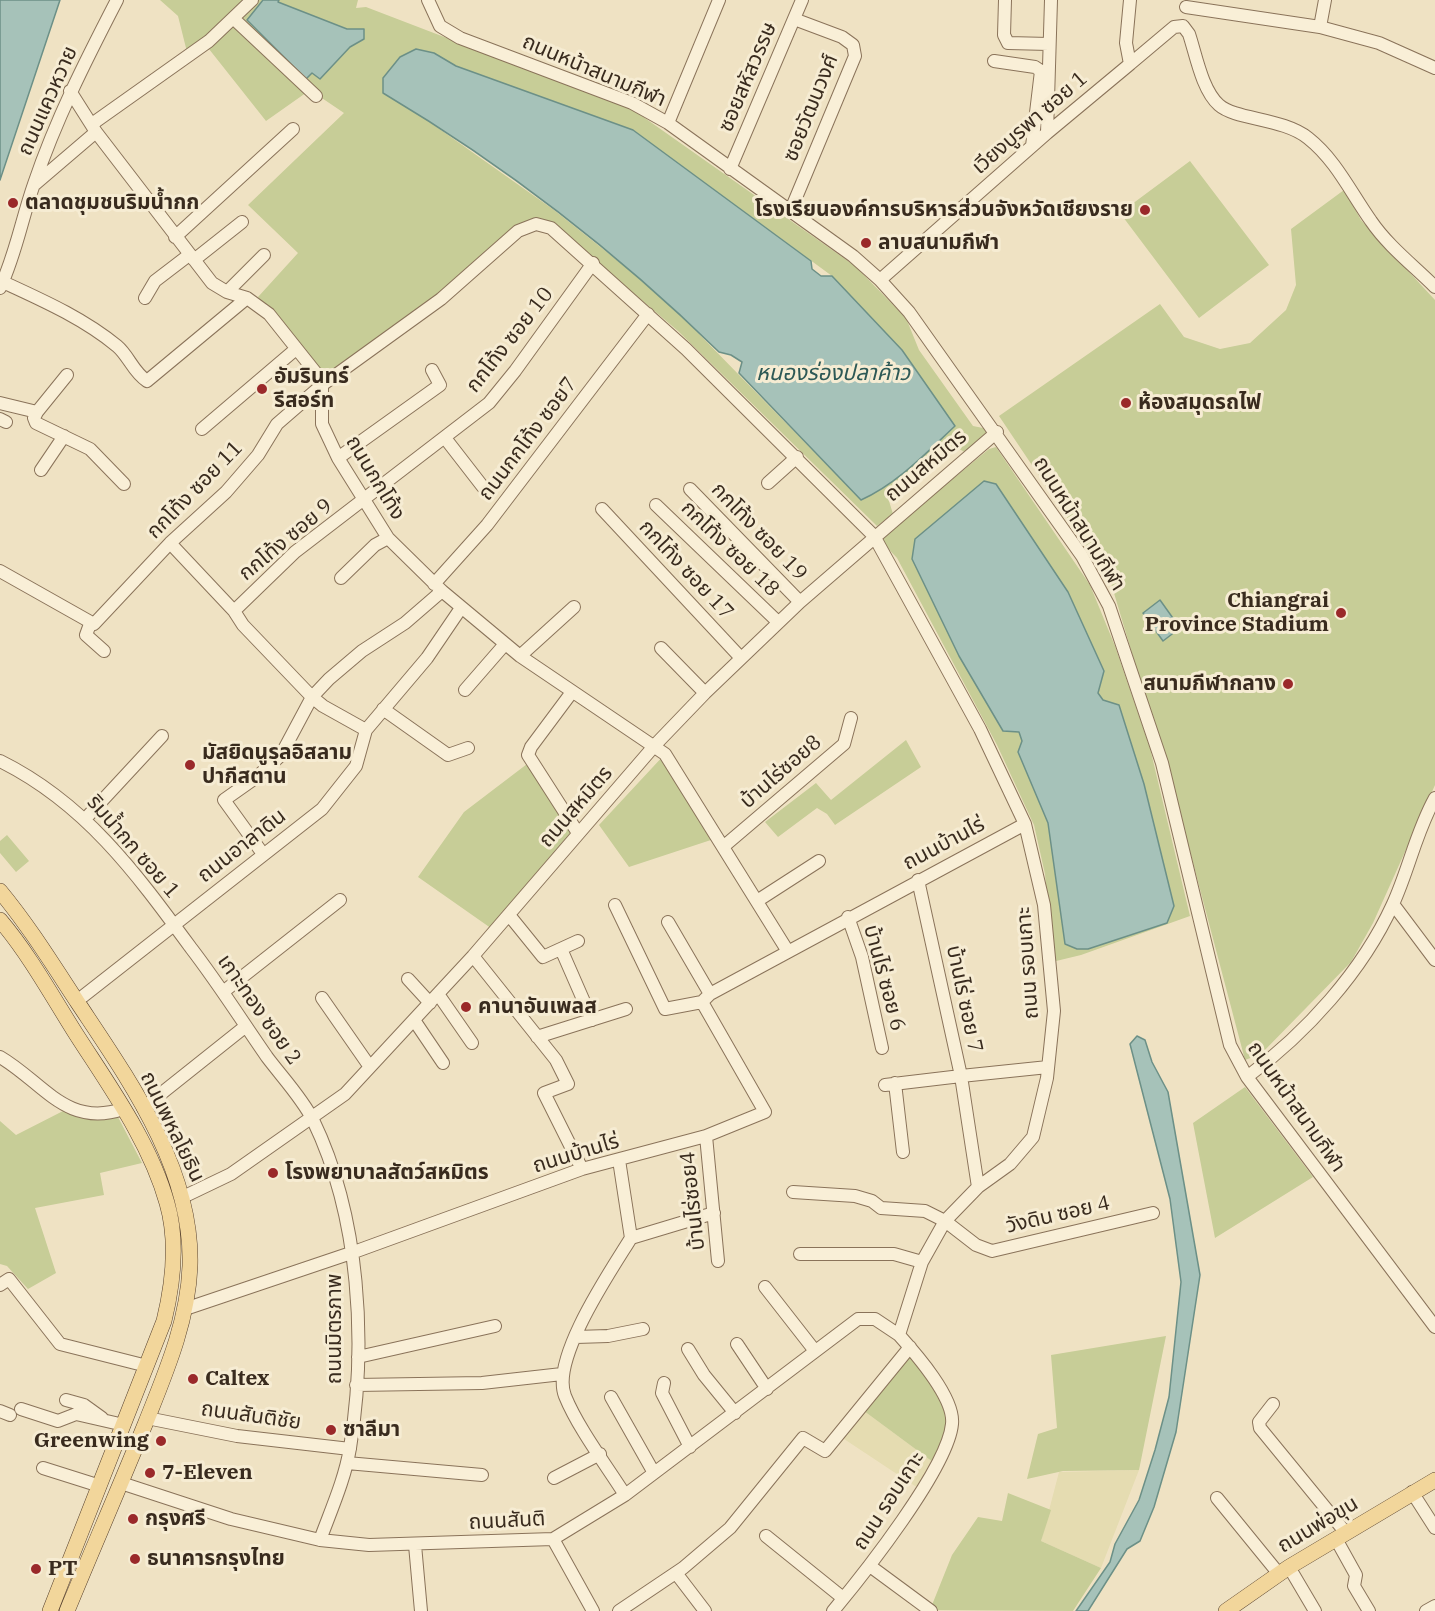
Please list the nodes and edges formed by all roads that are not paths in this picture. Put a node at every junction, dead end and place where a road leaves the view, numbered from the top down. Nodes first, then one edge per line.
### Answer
1 (117, 0) edge
2 (252, 0) edge
3 (428, 0) edge
4 (719, 0) edge
5 (802, 0) edge
6 (1005, 0) edge
7 (1051, 0) edge
8 (1130, 0) edge
9 (1325, 0) edge
10 (1187, 4) edge
11 (234, 19) junction
12 (794, 19) junction
13 (1183, 26) junction
14 (1320, 27) junction
15 (1049, 44) junction
16 (994, 61) dead end
17 (1130, 64) junction
18 (1435, 68) edge
19 (70, 91) junction
20 (316, 96) dead end
21 (668, 123) junction
22 (94, 128) junction
23 (292, 129) dead end
24 (1047, 133) junction
25 (1032, 146) junction
26 (730, 169) junction
27 (33, 186) junction
28 (790, 212) junction
29 (242, 222) dead end
30 (175, 237) junction
31 (264, 255) dead end
32 (192, 257) junction
33 (592, 263) junction
34 (880, 280) junction
35 (2, 285) edge
36 (1435, 287) edge
37 (227, 292) junction
38 (145, 298) dead end
39 (247, 298) junction
40 (648, 314) junction
41 (296, 349) junction
42 (432, 370) dead end
43 (67, 375) dead end
44 (322, 386) junction
45 (0, 403) edge
46 (37, 412) junction
47 (202, 429) dead end
48 (997, 432) junction
49 (64, 436) junction
50 (445, 438) junction
51 (797, 457) junction
52 (338, 458) junction
53 (41, 470) dead end
54 (768, 483) dead end
55 (124, 484) dead end
56 (483, 488) dead end
57 (690, 489) dead end
58 (365, 500) junction
59 (656, 505) dead end
60 (602, 509) dead end
61 (874, 536) junction
62 (388, 538) junction
63 (170, 543) junction
64 (0, 571) edge
65 (341, 578) dead end
66 (438, 588) junction
67 (800, 602) junction
68 (574, 607) dead end
69 (461, 608) junction
70 (234, 611) junction
71 (778, 622) junction
72 (93, 623) junction
73 (505, 644) junction
74 (661, 648) dead end
75 (104, 651) dead end
76 (520, 656) junction
77 (741, 658) junction
78 (465, 690) dead end
79 (572, 692) junction
80 (705, 693) junction
81 (312, 697) junction
82 (383, 709) junction
83 (851, 718) dead end
84 (366, 730) junction
85 (162, 736) dead end
86 (655, 745) junction
87 (468, 748) dead end
88 (0, 761) edge
89 (1435, 798) edge
90 (86, 818) junction
91 (1024, 824) junction
92 (578, 833) junction
93 (723, 847) junction
94 (263, 854) junction
95 (819, 861) dead end
96 (918, 880) junction
97 (0, 891) edge
98 (340, 900) dead end
99 (757, 901) junction
100 (1393, 904) junction
101 (615, 905) dead end
102 (509, 915) junction
103 (848, 917) junction
104 (0, 920) edge
105 (668, 922) dead end
106 (174, 924) junction
107 (578, 941) dead end
108 (561, 949) junction
109 (787, 950) junction
110 (473, 956) junction
111 (1435, 960) edge
112 (408, 980) dead end
113 (224, 992) junction
114 (322, 998) dead end
115 (706, 998) junction
116 (434, 999) junction
117 (77, 1001) junction
118 (626, 1009) dead end
119 (414, 1020) junction
120 (592, 1020) junction
121 (246, 1026) junction
122 (537, 1037) junction
123 (472, 1043) dead end
124 (882, 1048) dead end
125 (0, 1057) edge
126 (443, 1063) dead end
127 (370, 1067) junction
128 (1048, 1067) junction
129 (961, 1076) junction
130 (1247, 1077) junction
131 (143, 1108) junction
132 (123, 1109) junction
133 (312, 1119) junction
134 (706, 1136) junction
135 (903, 1152) dead end
136 (619, 1160) junction
137 (582, 1169) junction
138 (978, 1186) junction
139 (793, 1192) dead end
140 (183, 1197) junction
141 (168, 1204) junction
142 (714, 1213) junction
143 (1153, 1213) dead end
144 (945, 1221) junction
145 (632, 1238) junction
146 (354, 1252) junction
147 (800, 1254) dead end
148 (718, 1262) dead end
149 (922, 1262) junction
150 (0, 1285) edge
151 (765, 1287) dead end
152 (185, 1309) junction
153 (495, 1326) dead end
154 (1435, 1328) edge
155 (643, 1329) dead end
156 (899, 1335) junction
157 (576, 1337) junction
158 (737, 1344) dead end
159 (910, 1347) junction
160 (688, 1349) dead end
161 (815, 1351) junction
162 (358, 1357) junction
163 (147, 1366) junction
164 (562, 1374) junction
165 (664, 1383) dead end
166 (356, 1385) junction
167 (767, 1389) junction
168 (611, 1397) dead end
169 (66, 1401) dead end
170 (1273, 1404) dead end
171 (10, 1412) edge
172 (735, 1413) junction
173 (147, 1418) junction
174 (106, 1420) junction
175 (124, 1425) junction
176 (690, 1447) junction
177 (350, 1449) junction
178 (600, 1454) junction
179 (347, 1463) junction
180 (43, 1468) dead end
181 (654, 1473) junction
182 (482, 1475) dead end
183 (554, 1478) dead end
184 (1435, 1480) edge
185 (121, 1483) junction
186 (100, 1486) junction
187 (1412, 1492) junction
188 (625, 1495) junction
189 (1217, 1498) dead end
190 (1435, 1528) edge
191 (766, 1536) dead end
192 (1341, 1536) junction
193 (553, 1539) junction
194 (320, 1540) junction
195 (415, 1545) junction
196 (870, 1566) junction
197 (1284, 1571) junction
198 (676, 1573) junction
199 (843, 1598) junction
200 (1435, 1605) edge
201 (50, 1611) edge
202 (67, 1611) edge
203 (421, 1611) edge
204 (592, 1611) edge
205 (619, 1611) edge
206 (705, 1611) edge
207 (833, 1611) edge
208 (931, 1611) edge
209 (1226, 1611) edge
210 (1315, 1611) edge
211 (1369, 1611) edge
212 (1426, 1611) edge

1 - 19 street, ถนนแควหวาย
2 - 11 street
3 - 21 street, ถนนหน้าสนามกีฬา
4 - 21 street
5 - 12 street, ซอยสหัสวรรษ
6 - 15 street
7 - 15 street
8 - 17 street
9 - 14 street
10 - 13 street
10 - 14 street
11 - 20 street
11 - 22 street
12 - 26 street, ซอยสหัสวรรษ
12 - 28 street, ซอยวัฒนวงศ์
13 - 17 street, เวียงบูรพา ซอย 1
13 - 36 street
14 - 18 street
15 - 24 street
16 - 25 street
17 - 24 street, เวียงบูรพา ซอย 1
19 - 22 street
19 - 27 street, ถนนแควหวาย
21 - 26 street, ถนนหน้าสนามกีฬา
22 - 27 street
22 - 30 street
23 - 30 street
24 - 25 street, เวียงบูรพา ซอย 1
25 - 34 street, เวียงบูรพา ซอย 1
26 - 28 street, ถนนหน้าสนามกีฬา
27 - 35 street, ถนนแควหวาย
28 - 34 street, ถนนหน้าสนามกีฬา
29 - 32 street
30 - 32 street
31 - 37 street
32 - 37 street
32 - 38 street
33 - 40 street, ถนน รอบเกาะ
33 - 44 street, กกโท้ง ซอย 11
33 - 50 street, กกโท้ง ซอย 10
34 - 48 street, ถนนหน้าสนามกีฬา
35 - 39 street
37 - 39 street
39 - 41 street
40 - 51 street, ถนน รอบเกาะ
40 - 66 street, ถนนกกโท้ง ซอย7
41 - 44 street
41 - 47 street
42 - 52 street
43 - 46 street
44 - 52 street, ถนนกกโท้ง
44 - 63 street, กกโท้ง ซอย 11
45 - 46 street
46 - 49 street
48 - 61 street, ถนนสหมิตร
48 - 130 street, ถนนหน้าสนามกีฬา
49 - 53 street
49 - 55 street
50 - 56 street
50 - 58 street, กกโท้ง ซอย 10
51 - 54 street
51 - 61 street, ถนน รอบเกาะ
52 - 58 street, ถนนกกโท้ง
57 - 67 street, กกโท้ง ซอย 19
58 - 62 street, ถนนกกโท้ง
58 - 70 street, กกโท้ง ซอย 9
59 - 71 street, กกโท้ง ซอย 18
60 - 77 street, กกโท้ง ซอย 17
61 - 67 street, ถนนสหมิตร
61 - 91 street, ถนน รอบเกาะ
62 - 65 street
62 - 66 street, ถนนกกโท้ง
63 - 70 street
63 - 72 street, กกโท้ง ซอย 11
64 - 72 street
66 - 69 street, ถนนกกโท้ง
66 - 81 street, ถนนกกโท้ง ซอย7
67 - 71 street, ถนนสหมิตร
68 - 76 street
69 - 73 street, ถนนกกโท้ง
69 - 82 street, ถนนอาลาดิน
70 - 81 street
71 - 77 street, ถนนสหมิตร
72 - 75 street
73 - 76 street, ถนนกกโท้ง
73 - 78 street
74 - 80 street
76 - 79 street, ถนนกกโท้ง
77 - 80 street, ถนนสหมิตร
79 - 86 street, ถนนกกโท้ง
79 - 92 street
80 - 86 street, ถนนสหมิตร
81 - 84 street
81 - 94 street, ถนนกกโท้ง ซอย7
82 - 84 street, ถนนอาลาดิน
82 - 87 street
83 - 93 street, บ้านไร่ซอย8
84 - 94 street, ถนนอาลาดิน
85 - 90 street
86 - 92 street, ถนนสหมิตร
86 - 93 street
88 - 90 street, ริมน้ำกก ซอย 1
89 - 100 street
90 - 106 street, ริมน้ำกก ซอย 1
91 - 96 street, ถนนบ้านไร่
91 - 128 street, ถนน รอบเกาะ
92 - 102 street, ถนนสหมิตร
93 - 99 street
94 - 106 street, ถนนอาลาดิน
95 - 99 street
96 - 103 street, ถนนบ้านไร่
96 - 129 street, บ้านไร่ ซอย 7
97 - 117 main road, ถนนพหลโยธิน
98 - 113 street
99 - 109 street
100 - 111 street
100 - 130 street
101 - 115 street
102 - 108 street
102 - 110 street, ถนนสหมิตร
103 - 109 street, ถนนบ้านไร่
103 - 124 street, บ้านไร่ ซอย 6
104 - 132 main road, ถนนพหลโยธิน
105 - 115 street
106 - 113 street, เกาะทอง ซอย 2
106 - 117 street, ถนนอาลาดิน
107 - 108 street
108 - 120 street
109 - 115 street, ถนนบ้านไร่
110 - 116 street, ถนนสหมิตร
110 - 122 street
112 - 116 street
113 - 121 street, เกาะทอง ซอย 2
114 - 127 street
115 - 134 street, ถนนบ้านไร่
116 - 119 street, ถนนสหมิตร
116 - 123 street
117 - 131 main road, ถนนพหลโยธิน
118 - 120 street
119 - 126 street
119 - 127 street, ถนนสหมิตร
120 - 122 street
121 - 131 street
121 - 133 street, เกาะทอง ซอย 2
122 - 137 street
125 - 132 street
127 - 133 street, ถนนสหมิตร
128 - 129 street, บ้านไร่ ซอย 7
128 - 138 street, ถนน รอบเกาะ
129 - 135 street
129 - 138 street
130 - 154 street, ถนนหน้าสนามกีฬา
131 - 140 main road, ถนนพหลโยธิน
132 - 141 main road, ถนนพหลโยธิน
133 - 140 street, ถนนสหมิตร
133 - 146 street, ถนนมิตรภาพ
134 - 136 street, ถนนบ้านไร่
134 - 142 street, บ้านไร่ซอย4
136 - 137 street, ถนนบ้านไร่
136 - 145 street
137 - 146 street, ถนนบ้านไร่
138 - 144 street, ถนน รอบเกาะ
139 - 144 street, วังดิน ซอย 4
140 - 141 main road
140 - 152 main road, ถนนพหลโยธิน
141 - 163 main road, ถนนพหลโยธิน
142 - 145 street
142 - 148 street, บ้านไร่ซอย4
143 - 144 street, วังดิน ซอย 4
144 - 149 street, ถนน รอบเกาะ
145 - 157 street
146 - 152 street, ถนนบ้านไร่
146 - 162 street, ถนนมิตรภาพ
147 - 149 street
149 - 156 street, ถนน รอบเกาะ
150 - 163 street
151 - 161 street
152 - 173 main road, ถนนพหลโยธิน
153 - 162 street
155 - 157 street
156 - 159 street, ถนน รอบเกาะ
156 - 161 street, ถนนสันติ
157 - 164 street
158 - 167 street
159 - 196 street, ถนน รอบเกาะ
159 - 198 street
160 - 172 street
161 - 167 street, ถนนสันติ
162 - 166 street, ถนนมิตรภาพ
163 - 175 main road, ถนนพหลโยธิน
164 - 166 street
164 - 178 street
165 - 176 street
166 - 177 street, ถนนมิตรภาพ
167 - 172 street, ถนนสันติ
168 - 181 street
169 - 174 street
170 - 192 street
171 - 174 street
172 - 176 street, ถนนสันติ
173 - 177 street, ถนนสันติชัย
173 - 185 main road, ถนนพหลโยธิน
174 - 175 street
175 - 186 main road, ถนนพหลโยธิน
176 - 181 street, ถนนสันติ
177 - 179 street, ถนนมิตรภาพ
178 - 183 street
178 - 188 street
179 - 182 street
179 - 194 street, ถนนมิตรภาพ
180 - 186 street
181 - 188 street, ถนนสันติ
184 - 187 main road, ถนนพ่อขุน
185 - 194 street, ถนนสันติ
185 - 202 main road, ถนนพหลโยธิน
186 - 201 main road, ถนนพหลโยธิน
187 - 190 street
187 - 192 main road, ถนนพ่อขุน
188 - 193 street, ถนนสันติ
189 - 197 street
191 - 199 street
192 - 197 main road, ถนนพ่อขุน
192 - 211 street
193 - 195 street, ถนนสันติ
193 - 204 street
194 - 195 street, ถนนสันติ
195 - 203 street
196 - 199 street, ถนน รอบเกาะ
196 - 208 street
197 - 209 main road, ถนนพ่อขุน
197 - 210 street
198 - 205 street
198 - 206 street
199 - 207 street, ถนน รอบเกาะ
200 - 212 street

